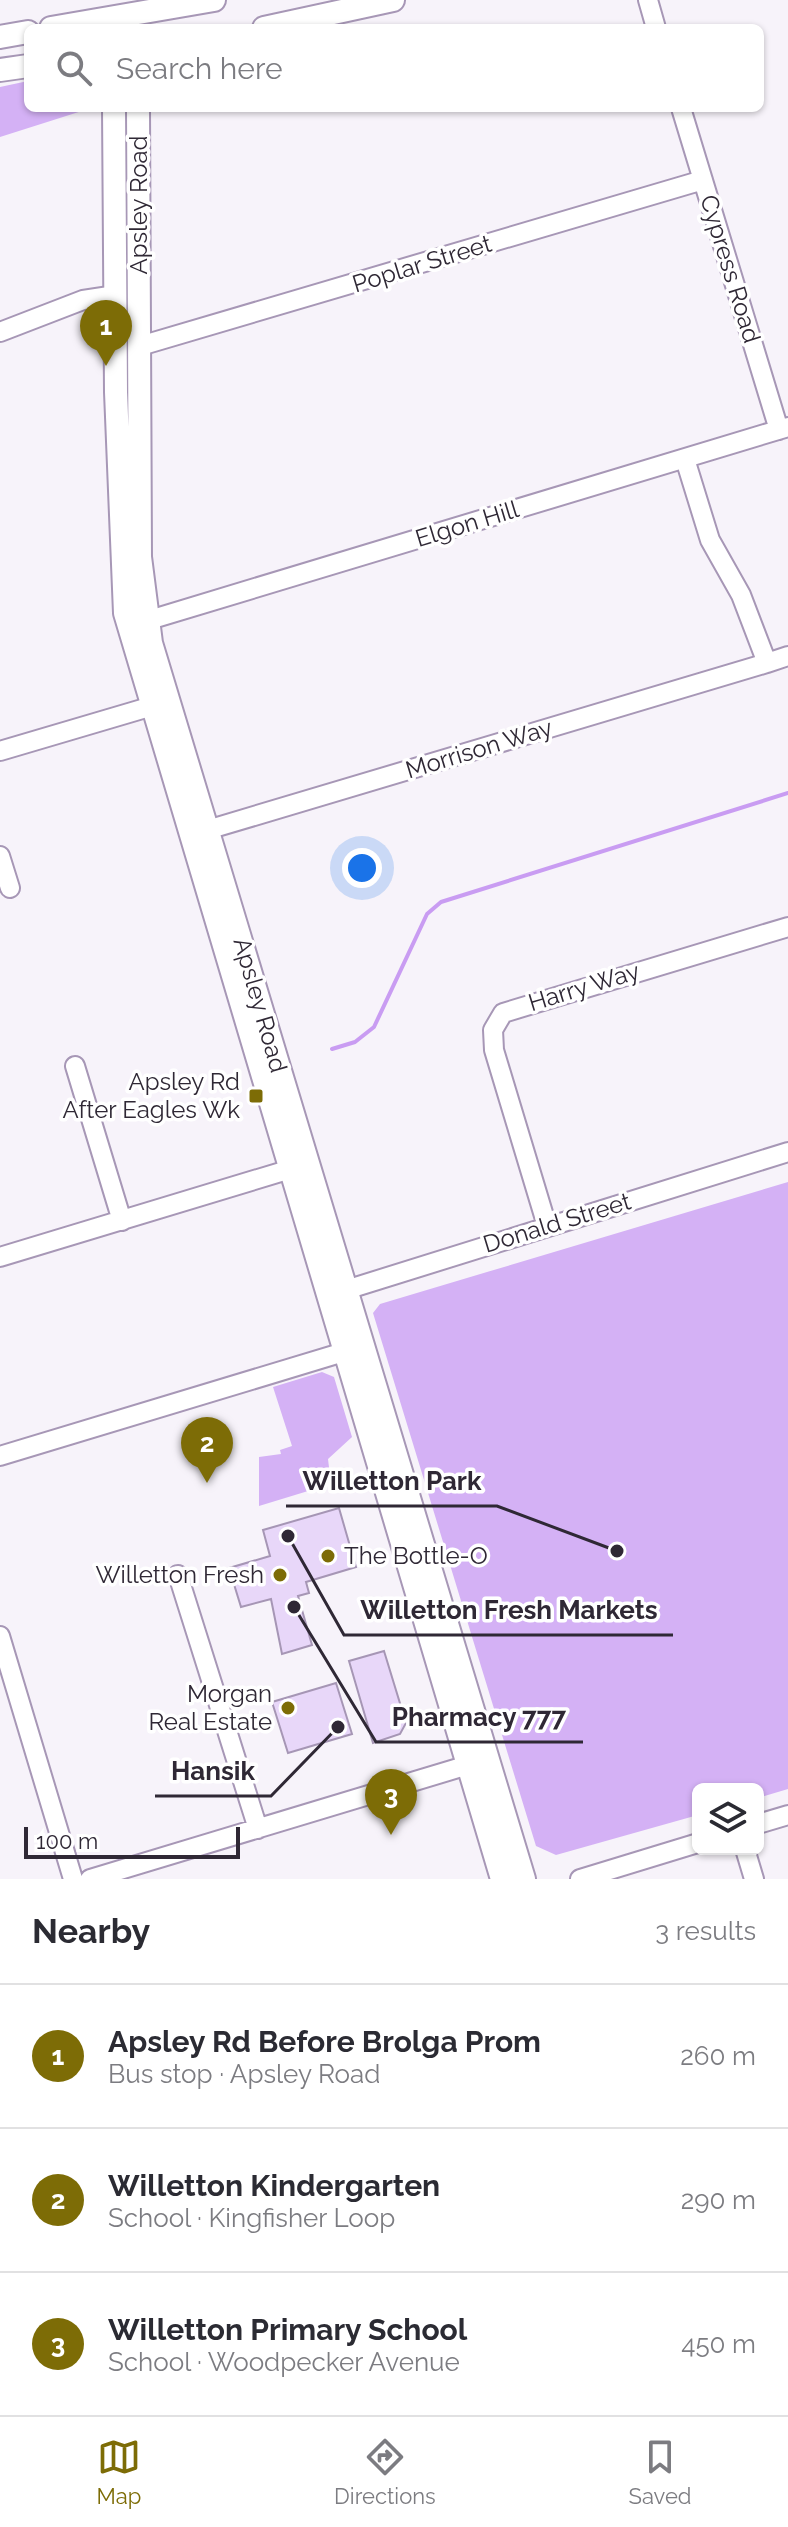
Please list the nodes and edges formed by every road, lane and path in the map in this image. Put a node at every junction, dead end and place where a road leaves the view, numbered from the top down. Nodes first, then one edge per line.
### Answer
1 (214, 0) edge
2 (393, 0) edge
3 (648, 0) edge
4 (121, 22) edge
5 (98, 24) edge
6 (282, 24) edge
7 (655, 24) edge
8 (24, 33) edge
9 (0, 37) edge
10 (24, 67) edge
11 (0, 70) edge
12 (114, 112) edge
13 (682, 112) edge
14 (139, 113) edge
15 (703, 180) junction
16 (116, 295) junction
17 (0, 332) edge
18 (140, 346) junction
19 (784, 429) edge
20 (685, 459) junction
21 (146, 621) junction
22 (788, 656) edge
23 (767, 663) junction
24 (160, 704) junction
25 (0, 751) edge
26 (199, 833) junction
27 (0, 856) edge
28 (10, 888) dead end
29 (788, 927) edge
30 (75, 1066) dead end
31 (788, 1152) edge
32 (298, 1167) junction
33 (122, 1221) junction
34 (547, 1226) junction
35 (0, 1257) edge
36 (336, 1293) junction
37 (353, 1350) junction
38 (0, 1456) edge
39 (178, 1575) dead end
40 (0, 1636) edge
41 (478, 1762) junction
42 (788, 1815) edge
43 (764, 1822) edge
44 (258, 1829) junction
45 (692, 1845) edge
46 (747, 1855) edge
47 (73, 1879) edge
48 (90, 1879) edge
49 (502, 1879) edge
50 (524, 1879) edge
51 (580, 1879) edge
52 (754, 1879) edge

1 - 4 main road
2 - 6 main road
3 - 7 street
4 - 5 main road
8 - 9 main road
10 - 11 main road
12 - 16 main road, Apsley Road
13 - 15 street, Cypress Road
14 - 18 main road, Apsley Road
15 - 18 street, Poplar Street
15 - 19 street, Cypress Road
16 - 17 street
16 - 24 main road, Apsley Road
18 - 21 main road, Apsley Road
19 - 20 street, Elgon Hill
20 - 21 street, Elgon Hill
20 - 23 street
21 - 24 main road, Apsley Road
22 - 23 street, Morrison Way
23 - 26 street, Morrison Way
24 - 25 street
24 - 26 main road, Apsley Road
26 - 32 main road, Apsley Road
27 - 28 street
29 - 34 street, Harry Way
30 - 33 street
31 - 34 street, Donald Street
32 - 33 street
32 - 36 main road, Apsley Road
33 - 35 street
34 - 36 street, Donald Street
36 - 37 main road, Apsley Road
37 - 38 street
37 - 41 main road, Apsley Road
39 - 44 street
40 - 47 street
41 - 44 street
41 - 49 main road, Apsley Road
41 - 50 main road, Apsley Road
42 - 43 street
44 - 48 street
45 - 51 street
46 - 52 street

